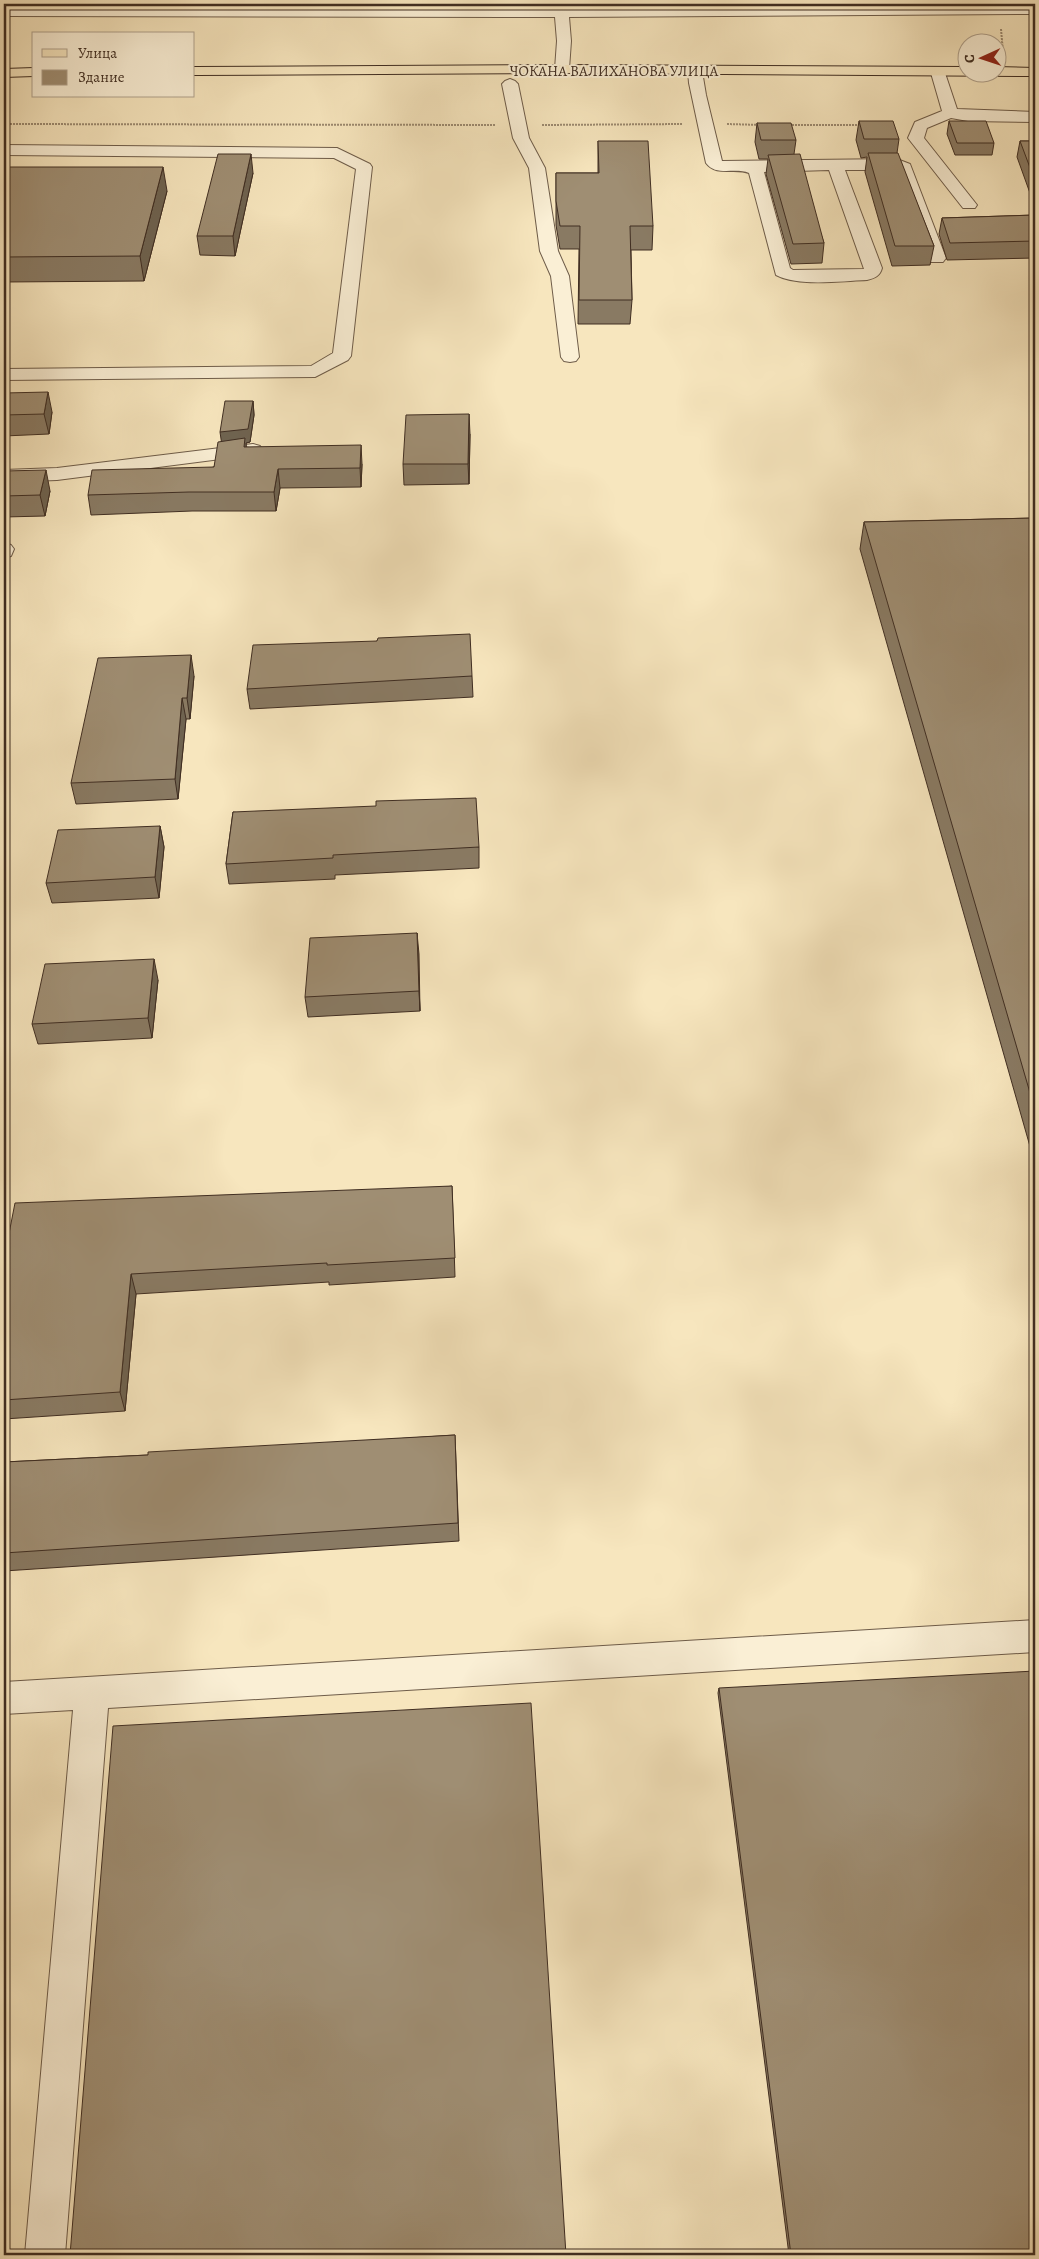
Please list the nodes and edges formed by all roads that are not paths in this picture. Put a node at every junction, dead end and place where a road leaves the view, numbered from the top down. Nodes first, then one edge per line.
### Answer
1 (728, 7) edge
2 (344, 8) edge
3 (556, 10) edge
4 (1035, 10) edge
5 (4, 12) edge
6 (562, 69) junction
7 (4, 72) edge
8 (32, 72) edge
9 (195, 72) edge
10 (1035, 72) edge
11 (940, 80) junction
12 (692, 81) junction
13 (510, 84) junction
14 (530, 84) dead end
15 (195, 85) edge
16 (4, 86) edge
17 (32, 86) edge
18 (716, 86) dead end
19 (1035, 86) edge
20 (922, 87) dead end
21 (959, 87) dead end
22 (1000, 87) dead end
23 (950, 113) junction
24 (1035, 117) edge
25 (4, 150) edge
26 (835, 164) junction
27 (750, 167) junction
28 (969, 206) dead end
29 (937, 258) dead end
30 (570, 357) dead end
31 (4, 375) edge
32 (262, 449) edge
33 (4, 476) edge
34 (1035, 1636) edge
35 (92, 1692) junction
36 (4, 1698) edge
37 (44, 2255) edge

1 - 3 street
1 - 4 street
2 - 3 street
2 - 5 street
3 - 6 street
6 - 9 main road, ЧОКАНА ВАЛИХАНОВА УЛИЦА
6 - 12 main road, ЧОКАНА ВАЛИХАНОВА УЛИЦА
7 - 8 main road
10 - 11 main road, ЧОКАНА ВАЛИХАНОВА УЛИЦА
11 - 12 main road, ЧОКАНА ВАЛИХАНОВА УЛИЦА
11 - 20 main road, ЧОКАНА ВАЛИХАНОВА УЛИЦА
11 - 21 main road, ЧОКАНА ВАЛИХАНОВА УЛИЦА
11 - 23 street
12 - 18 main road, ЧОКАНА ВАЛИХАНОВА УЛИЦА
12 - 27 street
13 - 14 main road, ЧОКАНА ВАЛИХАНОВА УЛИЦА
13 - 15 main road, ЧОКАНА ВАЛИХАНОВА УЛИЦА
13 - 30 street
16 - 17 main road
19 - 22 main road
23 - 24 street
23 - 28 street
25 - 31 street
26 - 27 street
26 - 27 street
26 - 29 street
32 - 33 street
34 - 35 street
35 - 36 street
35 - 37 street

